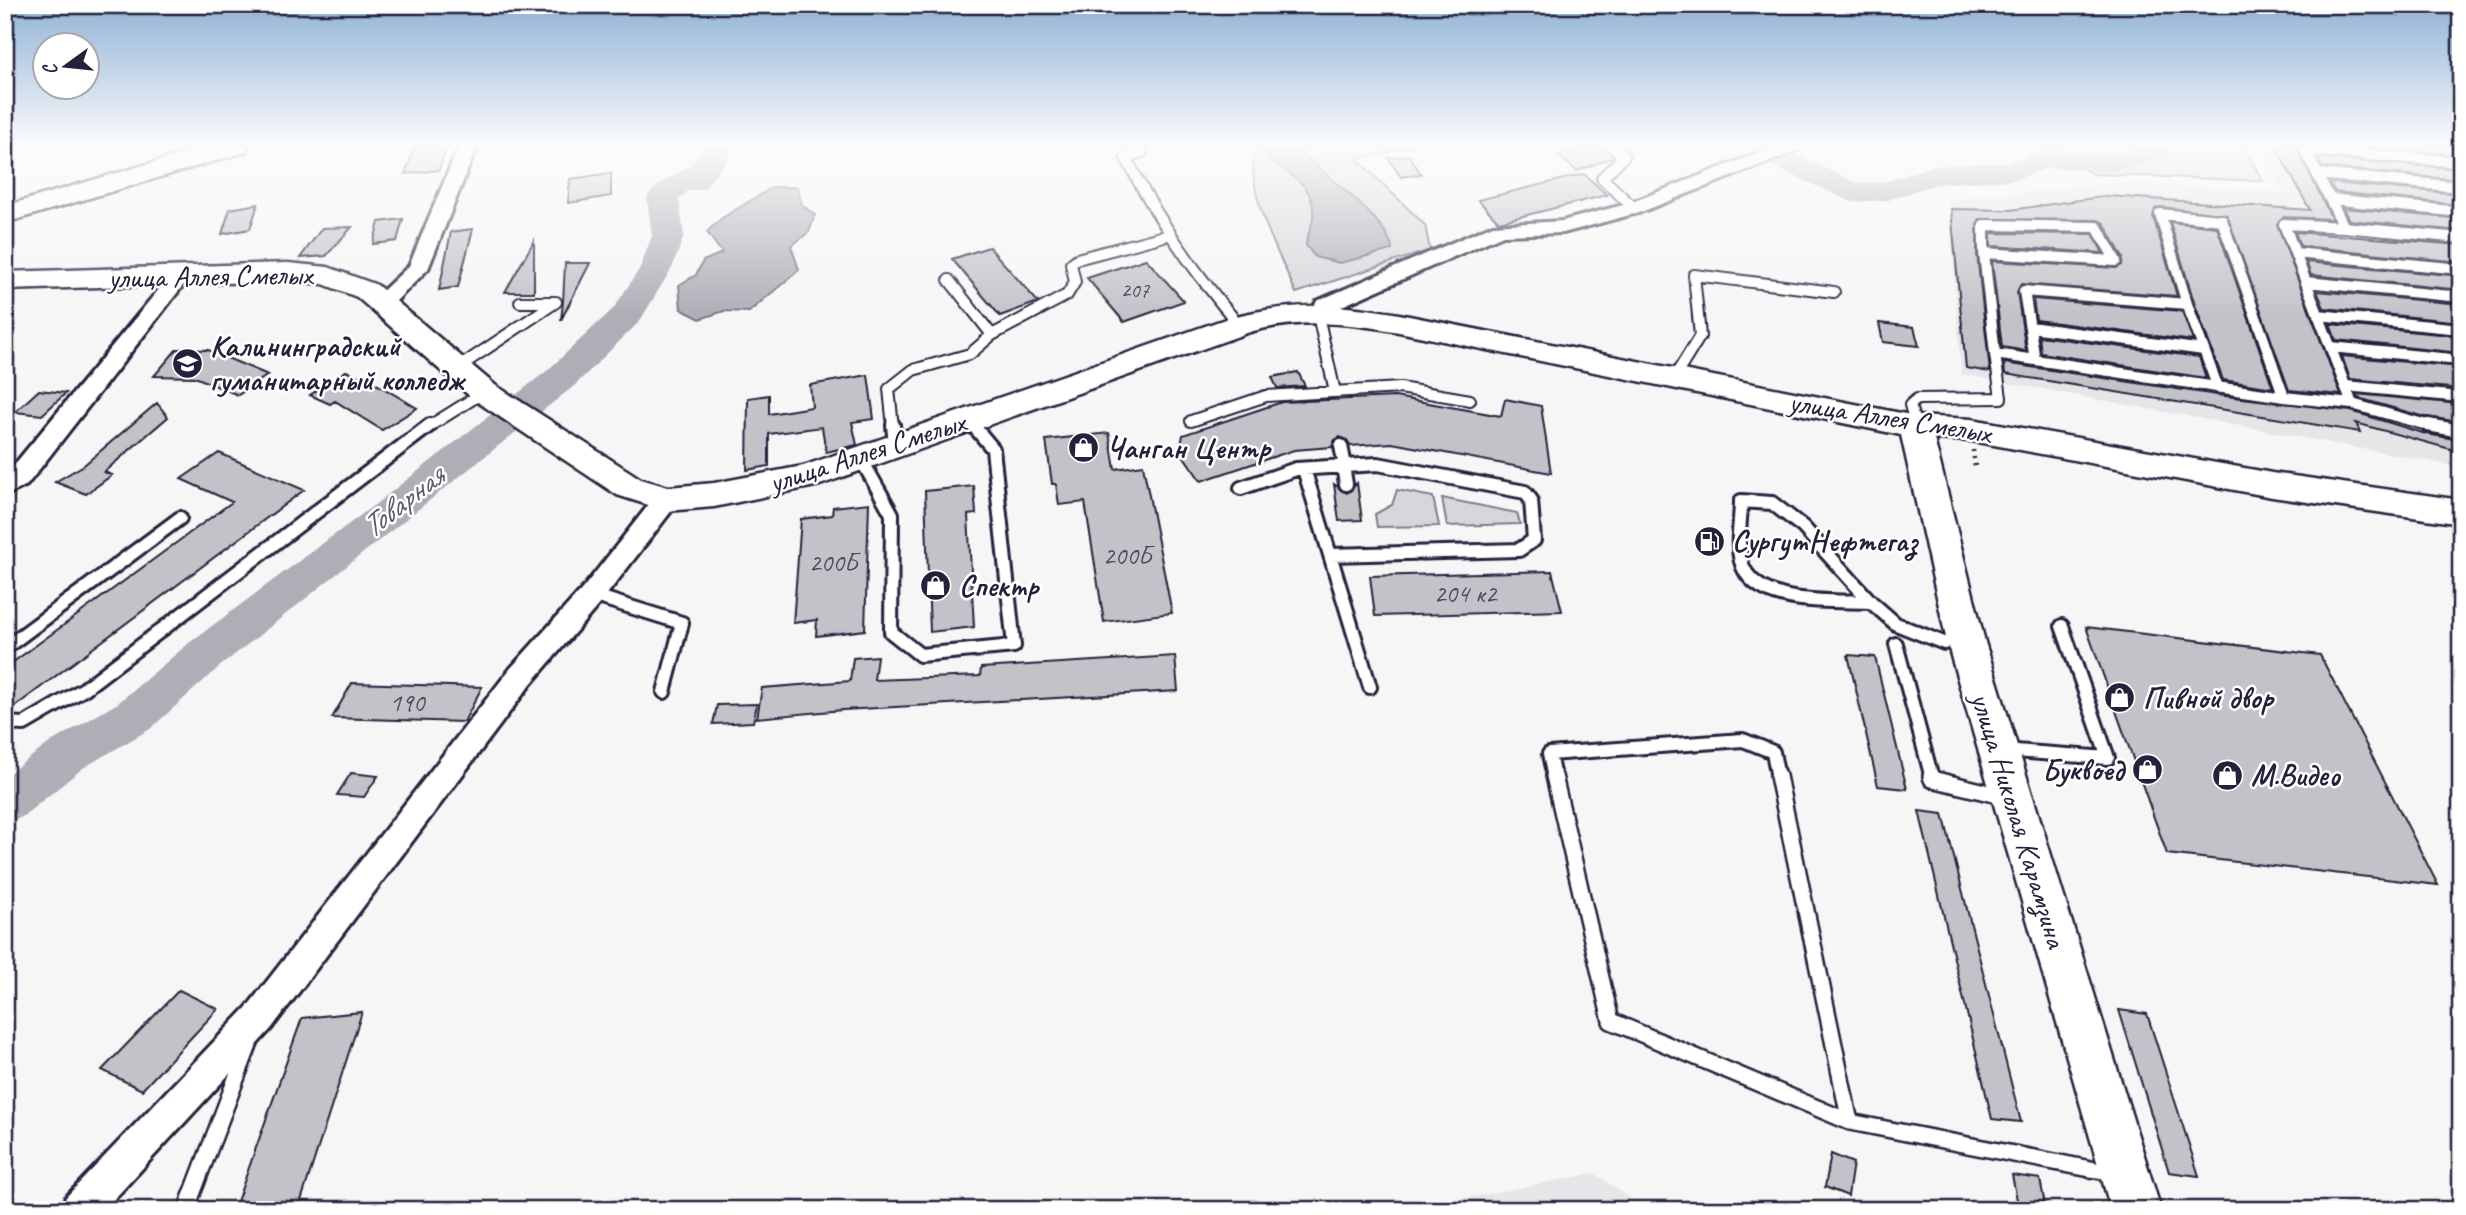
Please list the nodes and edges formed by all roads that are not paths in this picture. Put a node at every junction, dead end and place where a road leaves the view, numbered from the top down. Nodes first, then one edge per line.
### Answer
1 (46, 203) edge
2 (445, 203) edge
3 (1150, 203) edge
4 (1628, 203) edge
5 (1648, 203) edge
6 (2331, 203) edge
7 (2359, 203) edge
8 (1634, 208) junction
9 (2461, 212) edge
10 (5, 215) edge
11 (2344, 227) junction
12 (1168, 235) junction
13 (2461, 238) edge
14 (1984, 253) junction
15 (2295, 253) junction
16 (2461, 268) edge
17 (181, 275) junction
18 (949, 280) dead end
19 (5, 281) edge
20 (2306, 282) junction
21 (1834, 292) dead end
22 (2461, 297) edge
23 (383, 302) junction
24 (520, 302) dead end
25 (2188, 303) junction
26 (1319, 311) junction
27 (2318, 314) junction
28 (1239, 325) junction
29 (2030, 327) junction
30 (2461, 329) edge
31 (992, 335) junction
32 (2331, 348) junction
33 (2204, 350) junction
34 (1995, 354) junction
35 (2035, 360) junction
36 (2461, 360) edge
37 (456, 369) junction
38 (1674, 378) junction
39 (2346, 386) junction
40 (2218, 388) junction
41 (1331, 395) junction
42 (2461, 397) edge
43 (2284, 398) junction
44 (1470, 400) dead end
45 (2352, 404) junction
46 (505, 405) junction
47 (969, 420) junction
48 (1191, 421) dead end
49 (1916, 427) junction
50 (2461, 431) edge
51 (895, 445) junction
52 (1340, 446) dead end
53 (861, 458) junction
54 (1344, 466) junction
55 (1304, 469) junction
56 (1346, 484) dead end
57 (5, 488) edge
58 (1241, 488) dead end
59 (667, 499) junction
60 (2461, 512) edge
61 (180, 519) dead end
62 (2461, 527) edge
63 (1330, 555) junction
64 (592, 595) junction
65 (1871, 602) junction
66 (2062, 626) dead end
67 (1944, 643) dead end
68 (1896, 644) dead end
69 (5, 648) edge
70 (1370, 687) dead end
71 (663, 692) dead end
72 (5, 723) edge
73 (1998, 750) junction
74 (2013, 799) junction
75 (259, 1018) junction
76 (1850, 1122) junction
77 (2132, 1193) edge
78 (79, 1210) edge
79 (186, 1210) edge

1 - 10 main road
2 - 23 street
3 - 12 lane
4 - 8 lane
5 - 8 street, улица Аллея Смелых
6 - 11 lane
7 - 9 lane
8 - 26 street, улица Аллея Смелых
11 - 13 lane
11 - 15 lane
12 - 28 lane
12 - 31 lane
14 - 14 lane
14 - 34 lane
15 - 16 lane
15 - 20 lane
17 - 19 main road, улица Аллея Смелых
17 - 23 main road, улица Аллея Смелых
17 - 57 street
18 - 31 lane
20 - 22 lane
20 - 27 lane
21 - 38 lane
23 - 37 main road, улица Аллея Смелых
24 - 37 lane
25 - 29 lane
25 - 33 lane
25 - 43 lane
26 - 28 main road, улица Аллея Смелых
26 - 38 main road, улица Аллея Смелых
26 - 41 lane
27 - 30 lane
27 - 32 lane
28 - 47 main road, улица Аллея Смелых
29 - 33 lane
29 - 35 lane
31 - 51 lane
32 - 36 lane
32 - 39 lane
33 - 40 lane
34 - 35 lane
34 - 49 lane
35 - 40 lane
37 - 46 main road, улица Аллея Смелых
38 - 49 main road, улица Аллея Смелых
39 - 42 lane
39 - 45 lane
40 - 43 lane
41 - 44 lane
41 - 48 lane
43 - 45 lane
45 - 50 lane
46 - 59 main road, улица Аллея Смелых
46 - 72 lane
47 - 51 main road, улица Аллея Смелых
47 - 53 lane
49 - 60 main road, улица Аллея Смелых
49 - 62 main road
49 - 73 main road, улица Николая Карамзина
51 - 53 main road, улица Аллея Смелых
52 - 54 lane
53 - 59 main road, улица Аллея Смелых
54 - 55 lane
54 - 56 lane
54 - 63 lane
55 - 58 lane
55 - 63 lane
59 - 64 street
61 - 69 lane
63 - 70 lane
64 - 71 lane
64 - 75 street
65 - 65 lane
65 - 67 lane
66 - 73 lane
68 - 74 lane
73 - 74 main road, улица Николая Карамзина
74 - 77 main road, улица Николая Карамзина
75 - 78 street
75 - 79 lane
76 - 76 lane
76 - 77 lane

